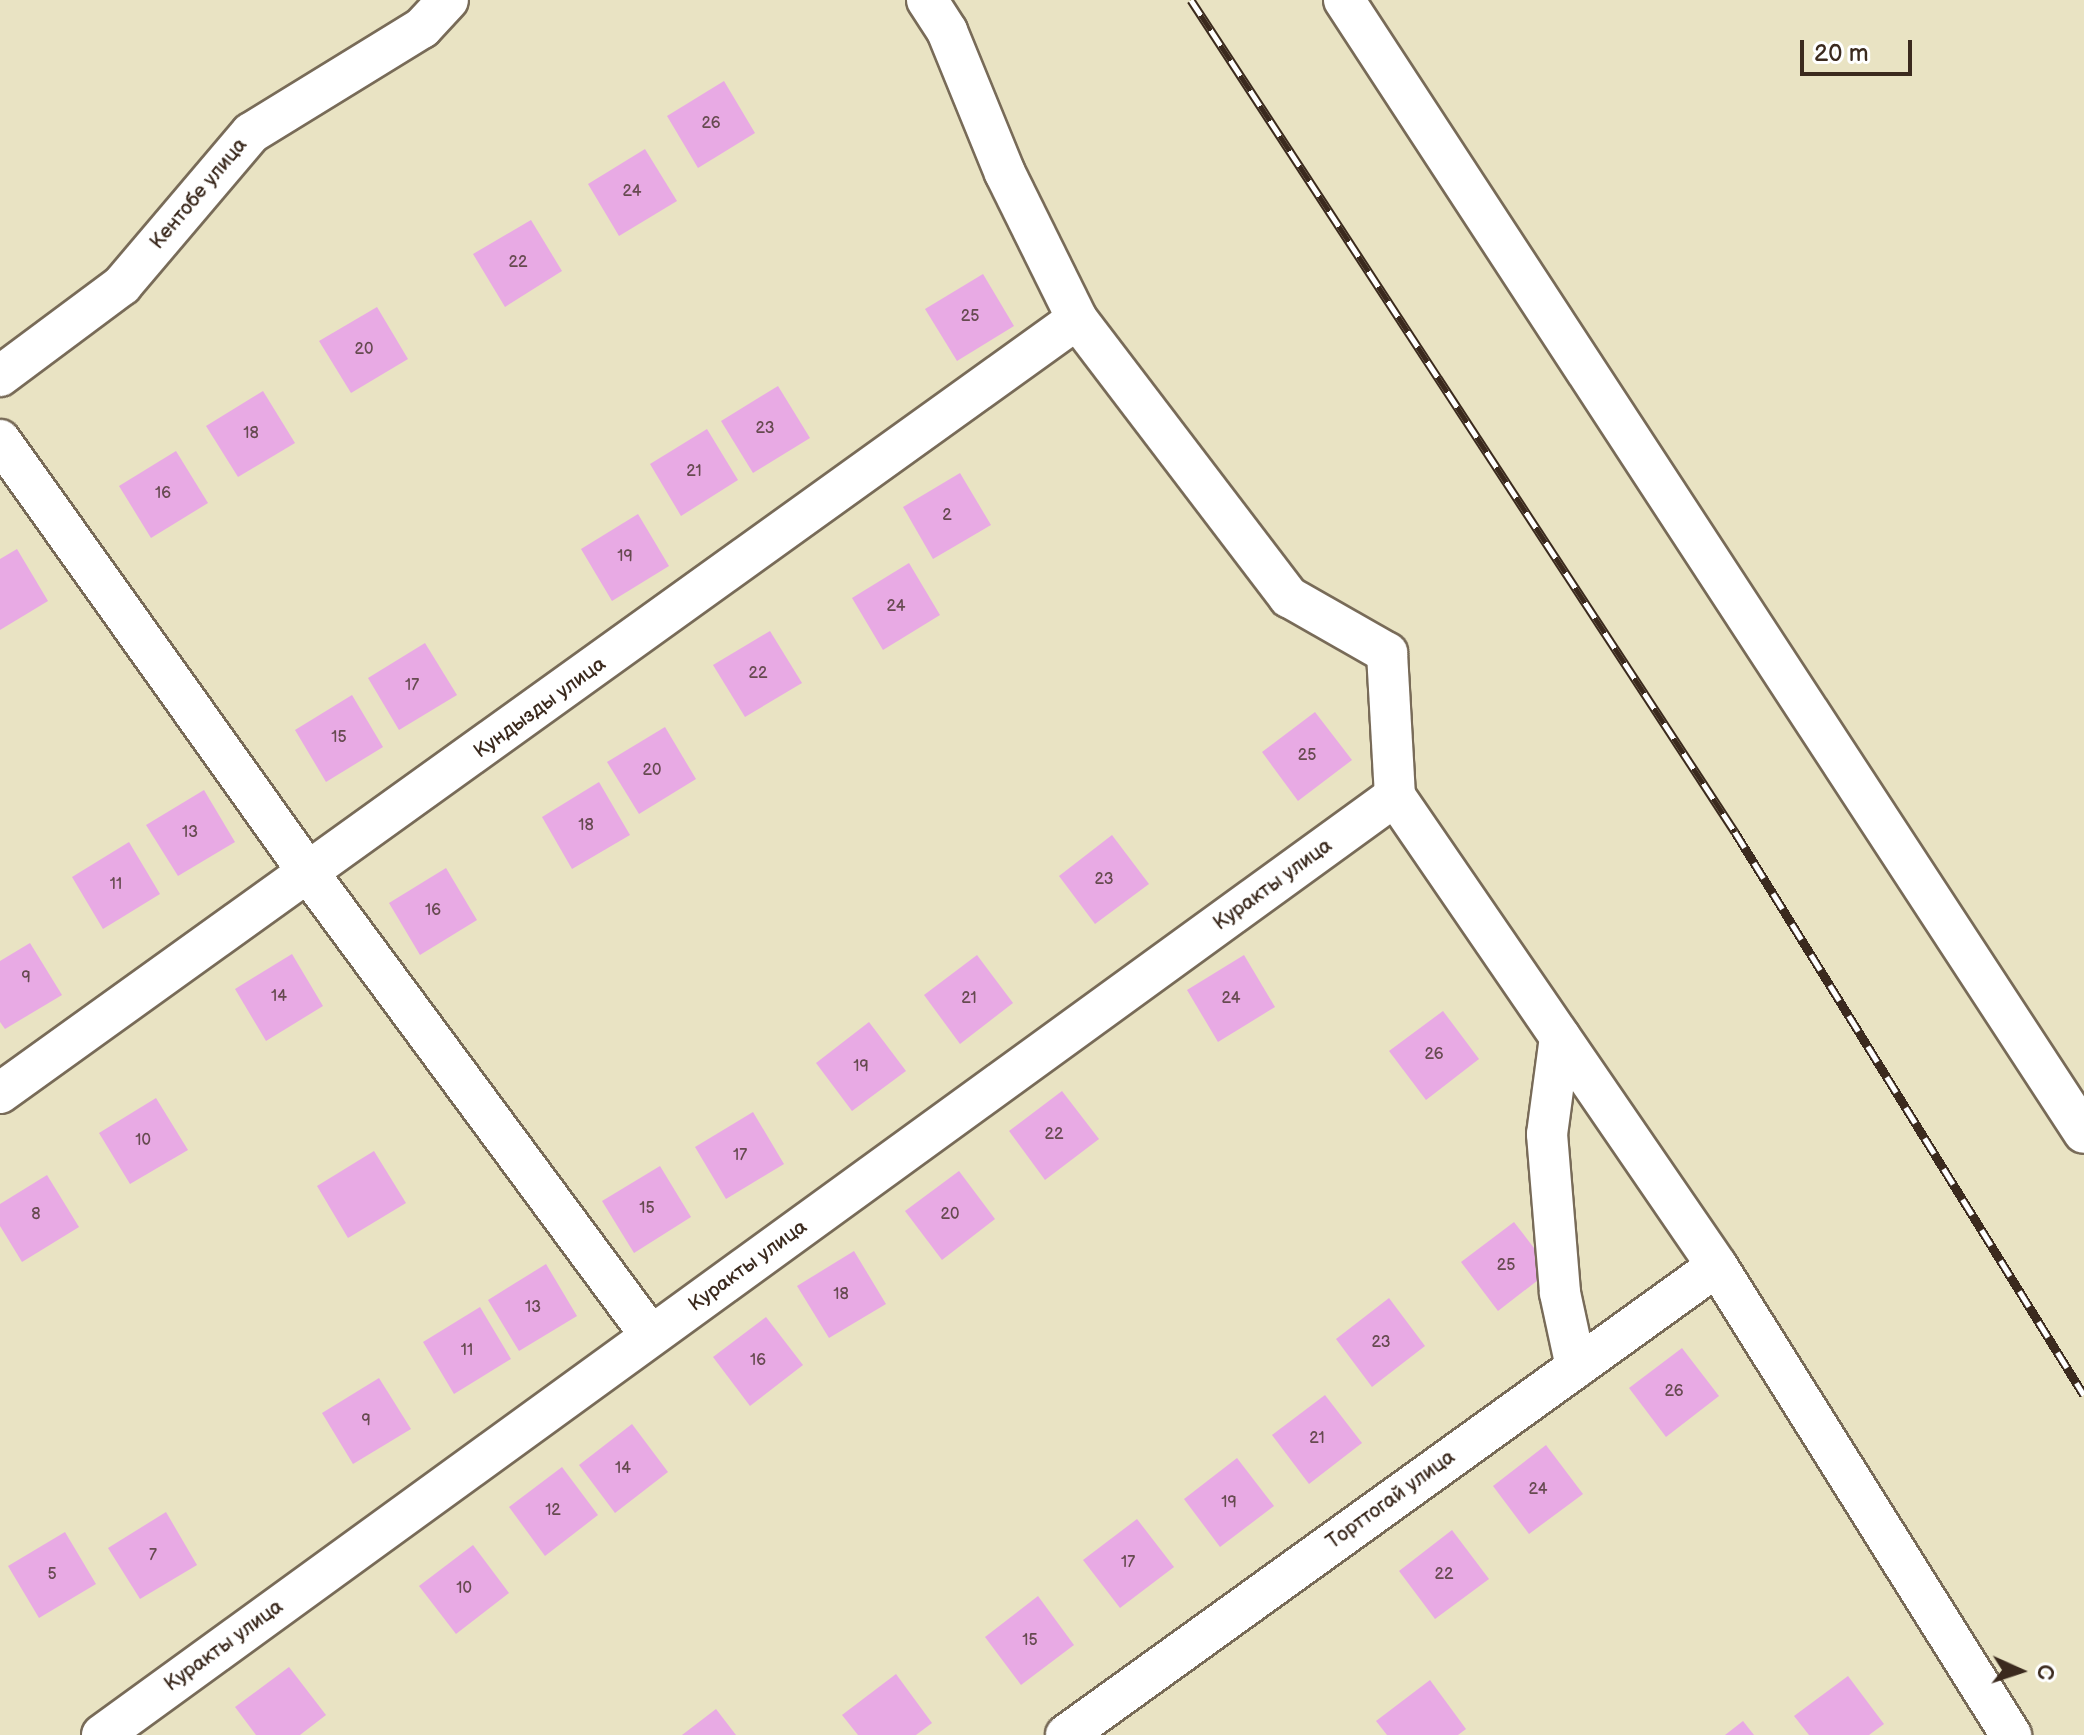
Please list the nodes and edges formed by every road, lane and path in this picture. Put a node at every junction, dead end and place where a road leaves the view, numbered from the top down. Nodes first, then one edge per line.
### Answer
1 (448, 0) edge
2 (927, 0) edge
3 (1344, 0) edge
4 (1077, 319) junction
5 (0, 376) edge
6 (0, 440) edge
7 (1395, 796) junction
8 (310, 875) junction
9 (1560, 1037) junction
10 (0, 1093) edge
11 (2084, 1133) edge
12 (1717, 1266) junction
13 (651, 1336) junction
14 (1576, 1367) junction
15 (2001, 1731) edge
16 (102, 1735) edge
17 (1066, 1735) edge

1 - 5 street, Кентобе улица
2 - 4 street
3 - 11 street
4 - 7 street
4 - 8 street, Кундызды улица
6 - 8 street
7 - 9 street
7 - 13 street, Куракты улица
8 - 10 street, Кундызды улица
8 - 13 street
9 - 12 street
9 - 14 street
12 - 14 street, Торттогай улица
12 - 15 street
13 - 16 street, Куракты улица
14 - 17 street, Торттогай улица

